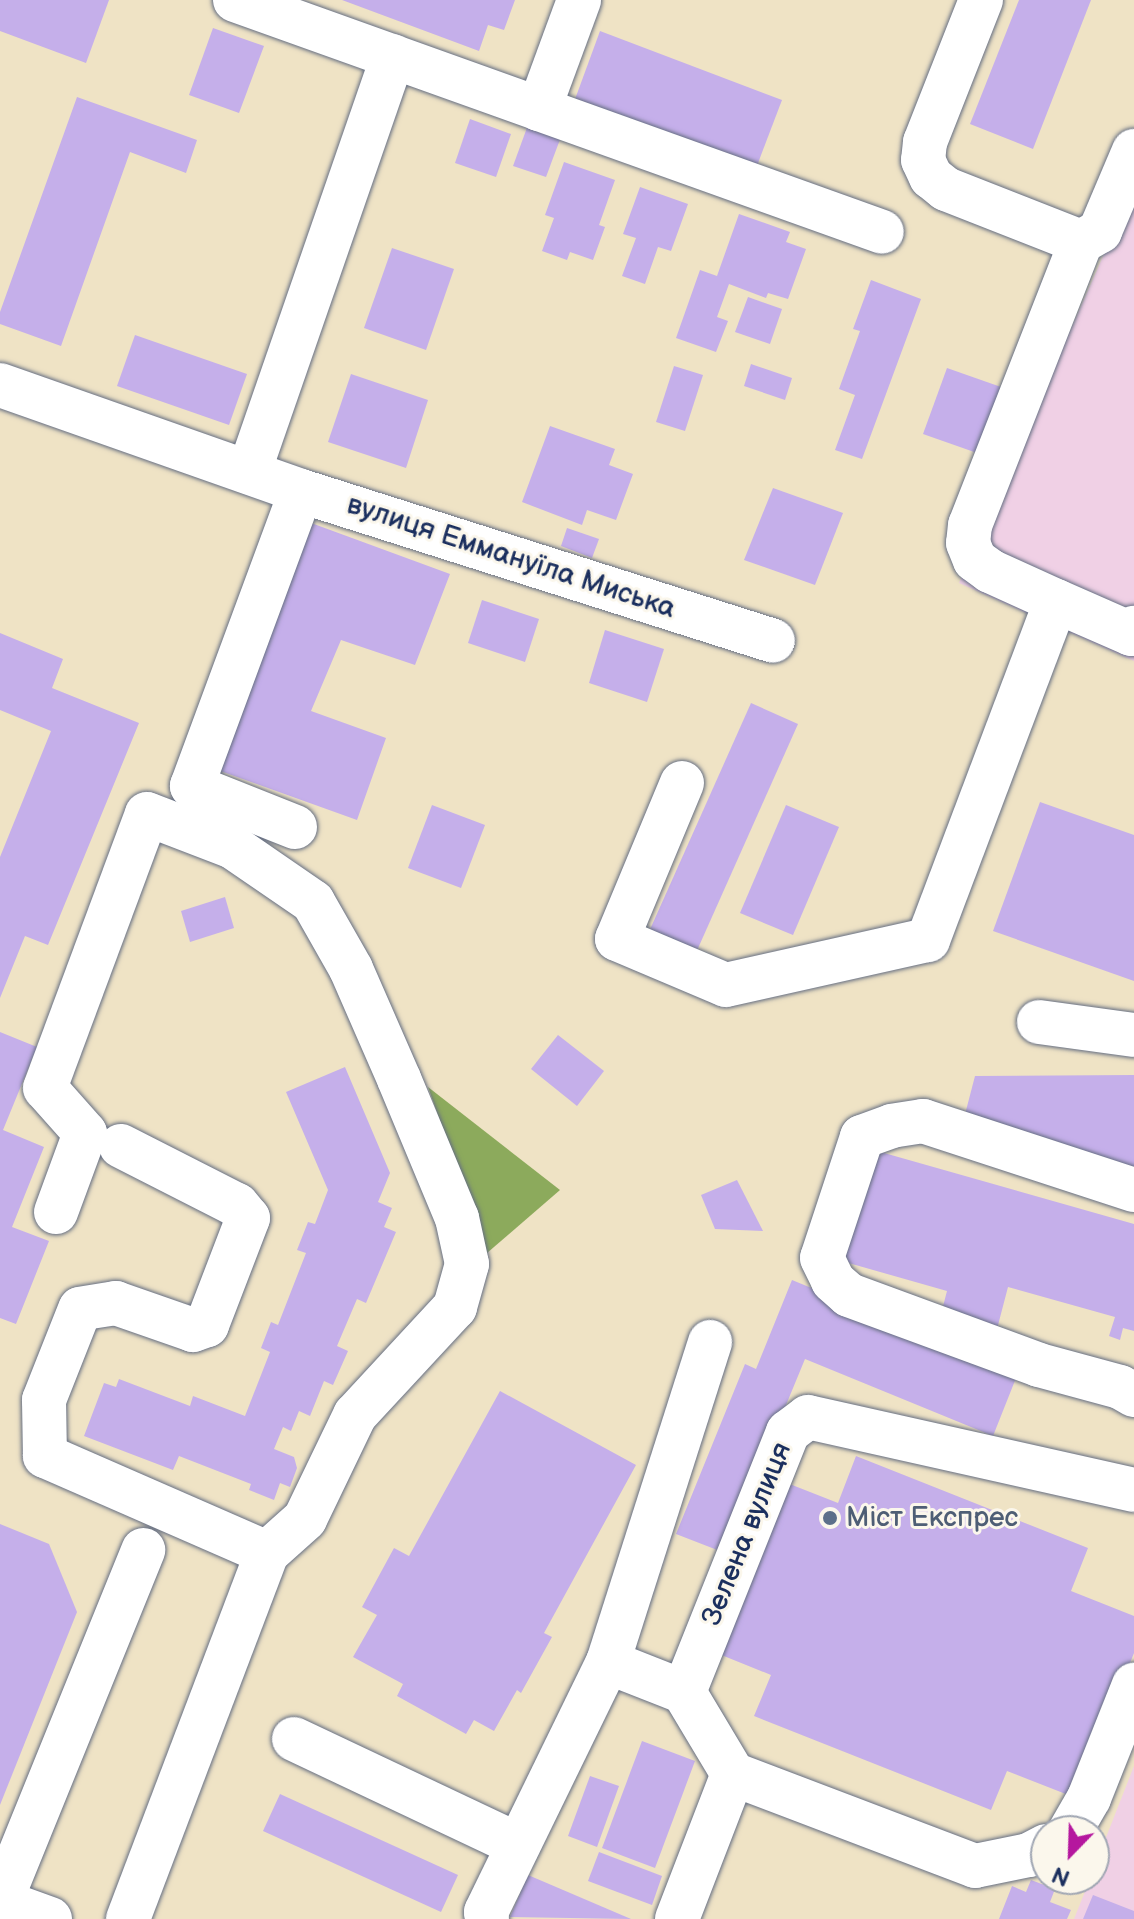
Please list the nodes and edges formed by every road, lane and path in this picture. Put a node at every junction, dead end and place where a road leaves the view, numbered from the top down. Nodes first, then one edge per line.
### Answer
1 (235, 0) edge
2 (579, 0) edge
3 (981, 0) edge
4 (393, 56) junction
5 (539, 109) junction
6 (1134, 151) edge
7 (882, 232) dead end
8 (1081, 242) junction
9 (0, 385) edge
10 (249, 472) junction
11 (301, 491) junction
12 (1056, 601) junction
13 (1133, 632) edge
14 (773, 641) dead end
15 (682, 783) dead end
16 (295, 827) dead end
17 (1039, 1022) dead end
18 (1134, 1035) edge
19 (121, 1146) dead end
20 (1134, 1190) edge
21 (56, 1212) dead end
22 (710, 1342) dead end
23 (1134, 1395) edge
24 (1134, 1490) edge
25 (143, 1550) dead end
26 (267, 1553) junction
27 (608, 1662) junction
28 (1134, 1685) edge
29 (684, 1692) junction
30 (294, 1739) dead end
31 (733, 1774) junction
32 (1079, 1815) edge
33 (518, 1845) junction
34 (1030, 1854) edge
35 (1, 1903) edge
36 (50, 1919) edge
37 (128, 1919) edge
38 (487, 1919) edge
39 (677, 1919) edge

1 - 4 street
2 - 5 street
3 - 8 street
4 - 5 street
4 - 10 street
5 - 7 street
6 - 8 street
8 - 12 street
9 - 10 street, вулиця Еммануїла Миська
10 - 11 street, вулиця Еммануїла Миська
11 - 14 street, вулиця Еммануїла Миська
11 - 16 street
12 - 13 street
12 - 15 street
17 - 18 street
19 - 26 street
20 - 23 street
21 - 26 street
22 - 27 street
24 - 29 street, Зелена вулиця
25 - 35 street
26 - 37 street
27 - 29 street
27 - 33 street
28 - 32 street
29 - 31 street
30 - 33 street
31 - 34 street
31 - 39 street
33 - 38 street
35 - 36 street

